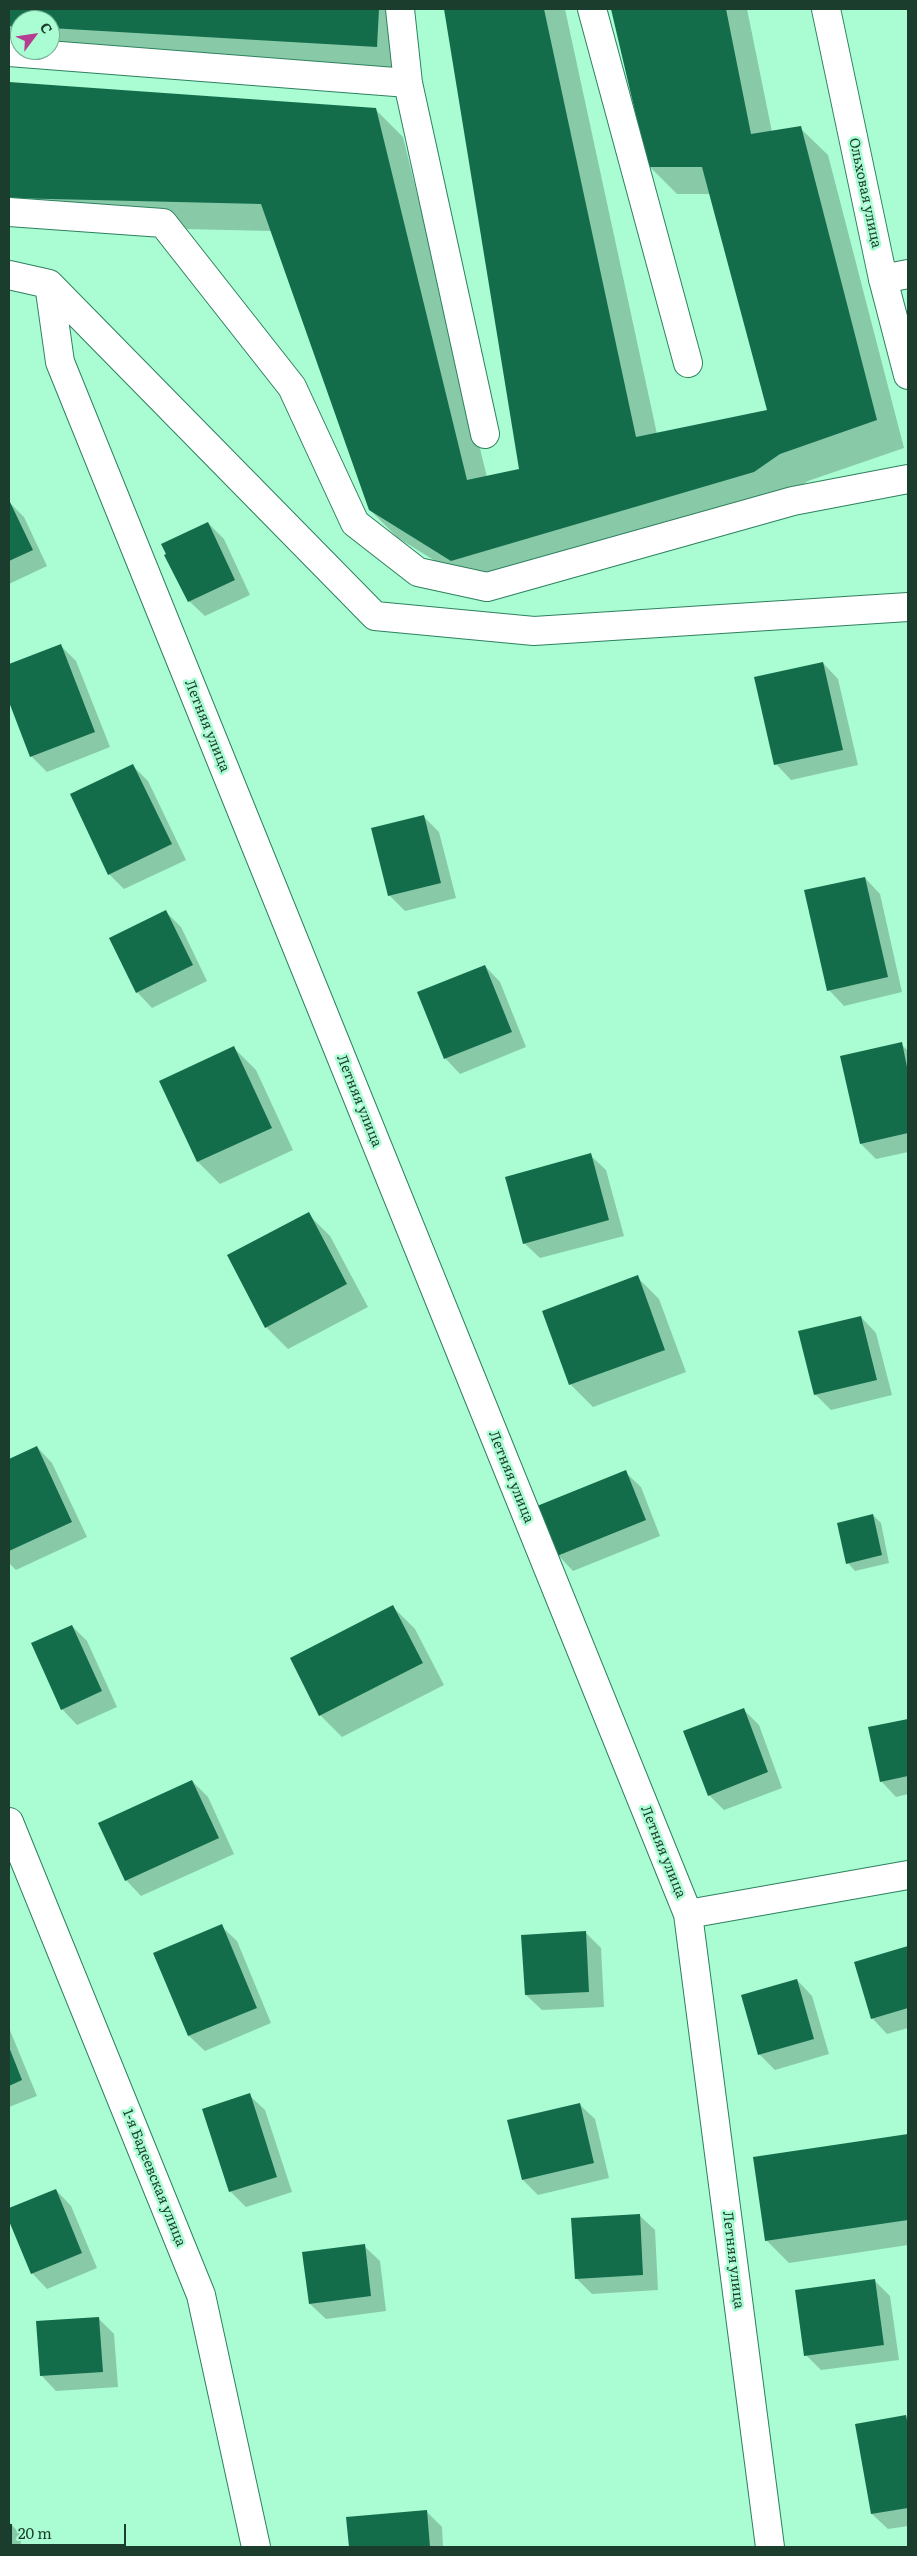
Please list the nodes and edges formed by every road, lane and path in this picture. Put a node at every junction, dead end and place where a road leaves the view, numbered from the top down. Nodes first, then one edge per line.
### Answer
1 (400, 9) edge
2 (592, 9) edge
3 (826, 9) edge
4 (9, 52) edge
5 (408, 83) junction
6 (9, 212) edge
7 (9, 276) edge
8 (896, 277) edge
9 (49, 284) junction
10 (688, 363) dead end
11 (908, 375) edge
12 (485, 434) dead end
13 (908, 478) edge
14 (908, 607) edge
15 (9, 1822) edge
16 (908, 1875) edge
17 (688, 1914) junction
18 (256, 2547) edge
19 (770, 2547) edge

1 - 5 street
2 - 10 street
3 - 8 street, Ольховая улица
4 - 5 street
5 - 12 street
6 - 13 street
7 - 9 street
8 - 11 street, Ольховая улица
9 - 14 street
9 - 17 street, Летняя улица
15 - 18 street, 1-я Бадеевская улица
16 - 17 street, Летняя улица
17 - 19 street, Летняя улица

